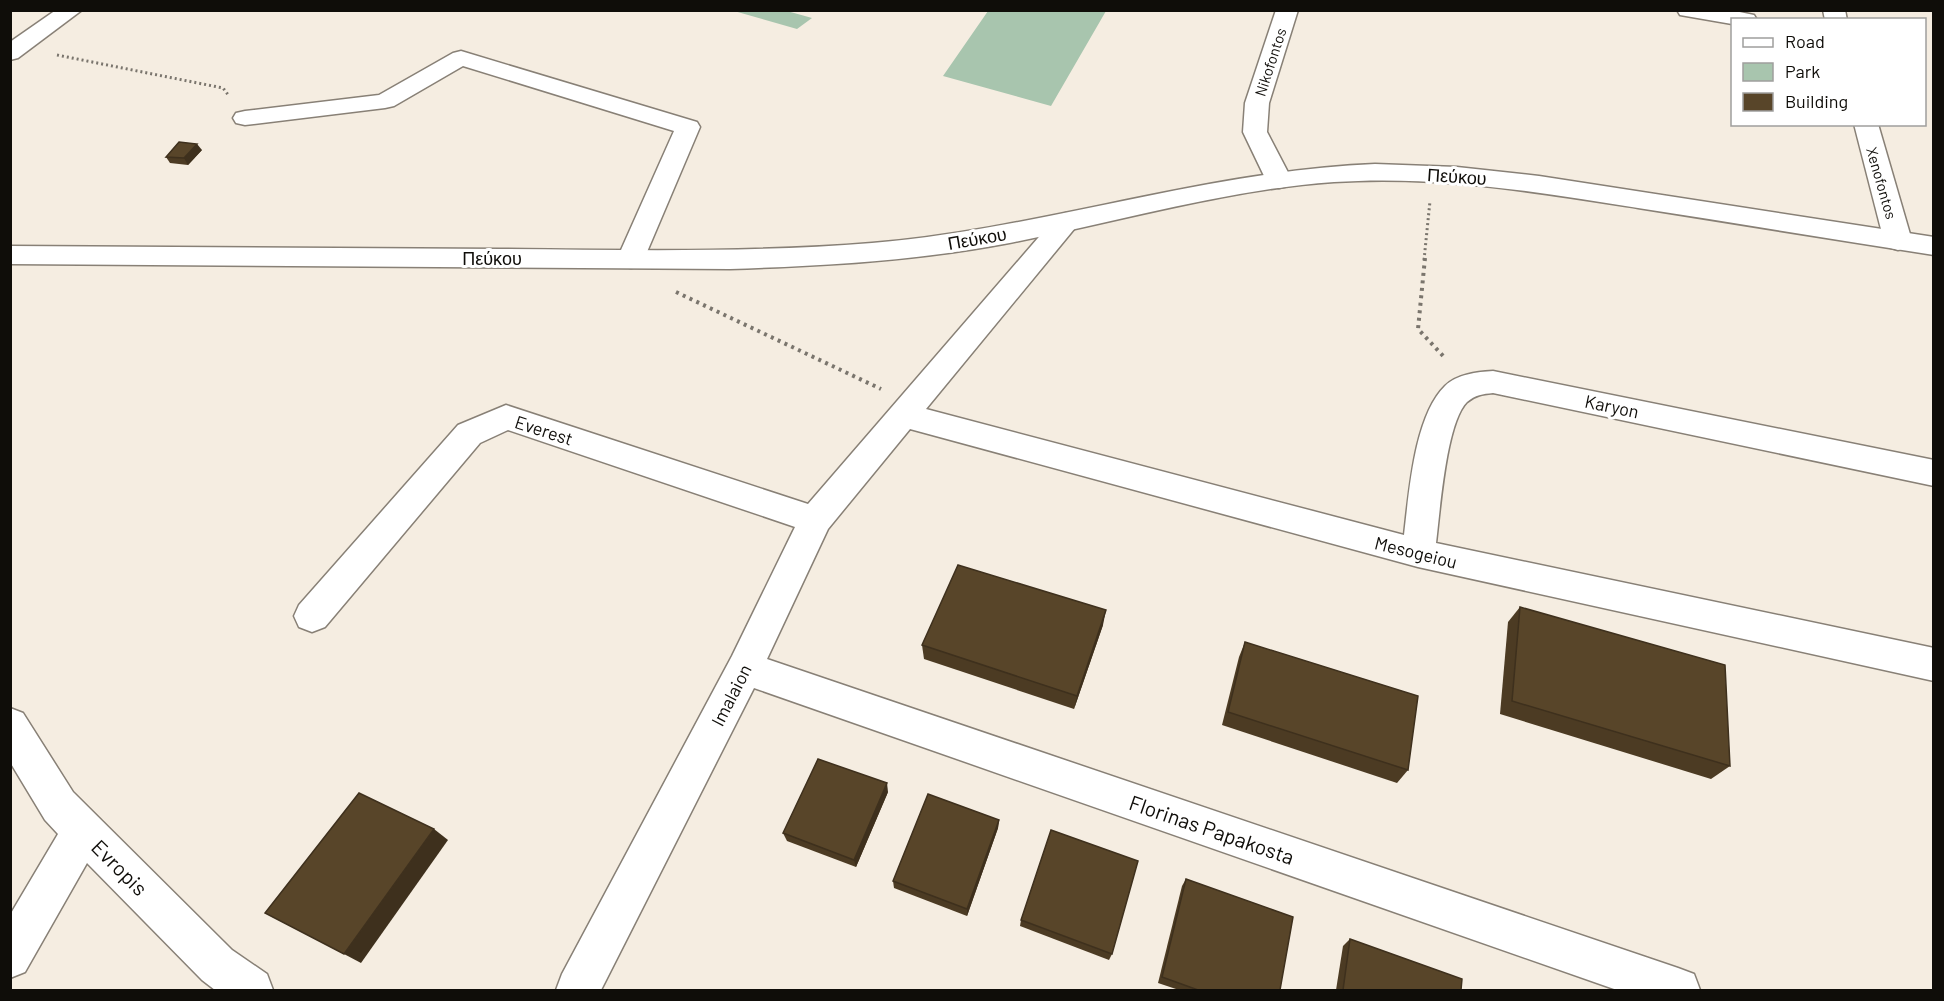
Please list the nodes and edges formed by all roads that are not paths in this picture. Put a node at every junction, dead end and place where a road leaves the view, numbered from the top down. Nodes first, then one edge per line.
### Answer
1 (71, 10) edge
2 (1287, 10) edge
3 (1688, 10) edge
4 (1734, 18) edge
5 (18, 43) edge
6 (245, 118) road end
7 (1867, 126) edge
8 (1279, 180) junction
9 (1066, 222) junction
10 (1898, 241) junction
11 (1934, 246) edge
12 (10, 255) edge
13 (631, 259) junction
14 (909, 410) junction
15 (1934, 473) edge
16 (815, 520) junction
17 (1418, 553) junction
18 (312, 616) dead end
19 (1934, 665) edge
20 (745, 668) junction
21 (10, 726) edge
22 (83, 830) junction
23 (10, 957) edge
24 (251, 990) edge
25 (578, 990) edge
26 (1678, 990) edge

1 - 5 street
2 - 8 street, Nikofontos
3 - 4 street
6 - 13 street
7 - 10 street, Xenofontos
8 - 9 street, Πεύκου
8 - 10 street, Πεύκου
9 - 13 street, Πεύκου
9 - 14 street, Imalaion
10 - 11 street, Πεύκου
12 - 13 street, Πεύκου
14 - 16 street, Imalaion
14 - 17 street, Mesogeiou
15 - 17 street, Karyon
16 - 18 street, Everest
16 - 20 street, Imalaion
17 - 19 street, Mesogeiou
20 - 25 street, Imalaion
20 - 26 street, Florinas Papakosta
21 - 22 street, Evropis
22 - 23 street
22 - 24 street, Evropis

